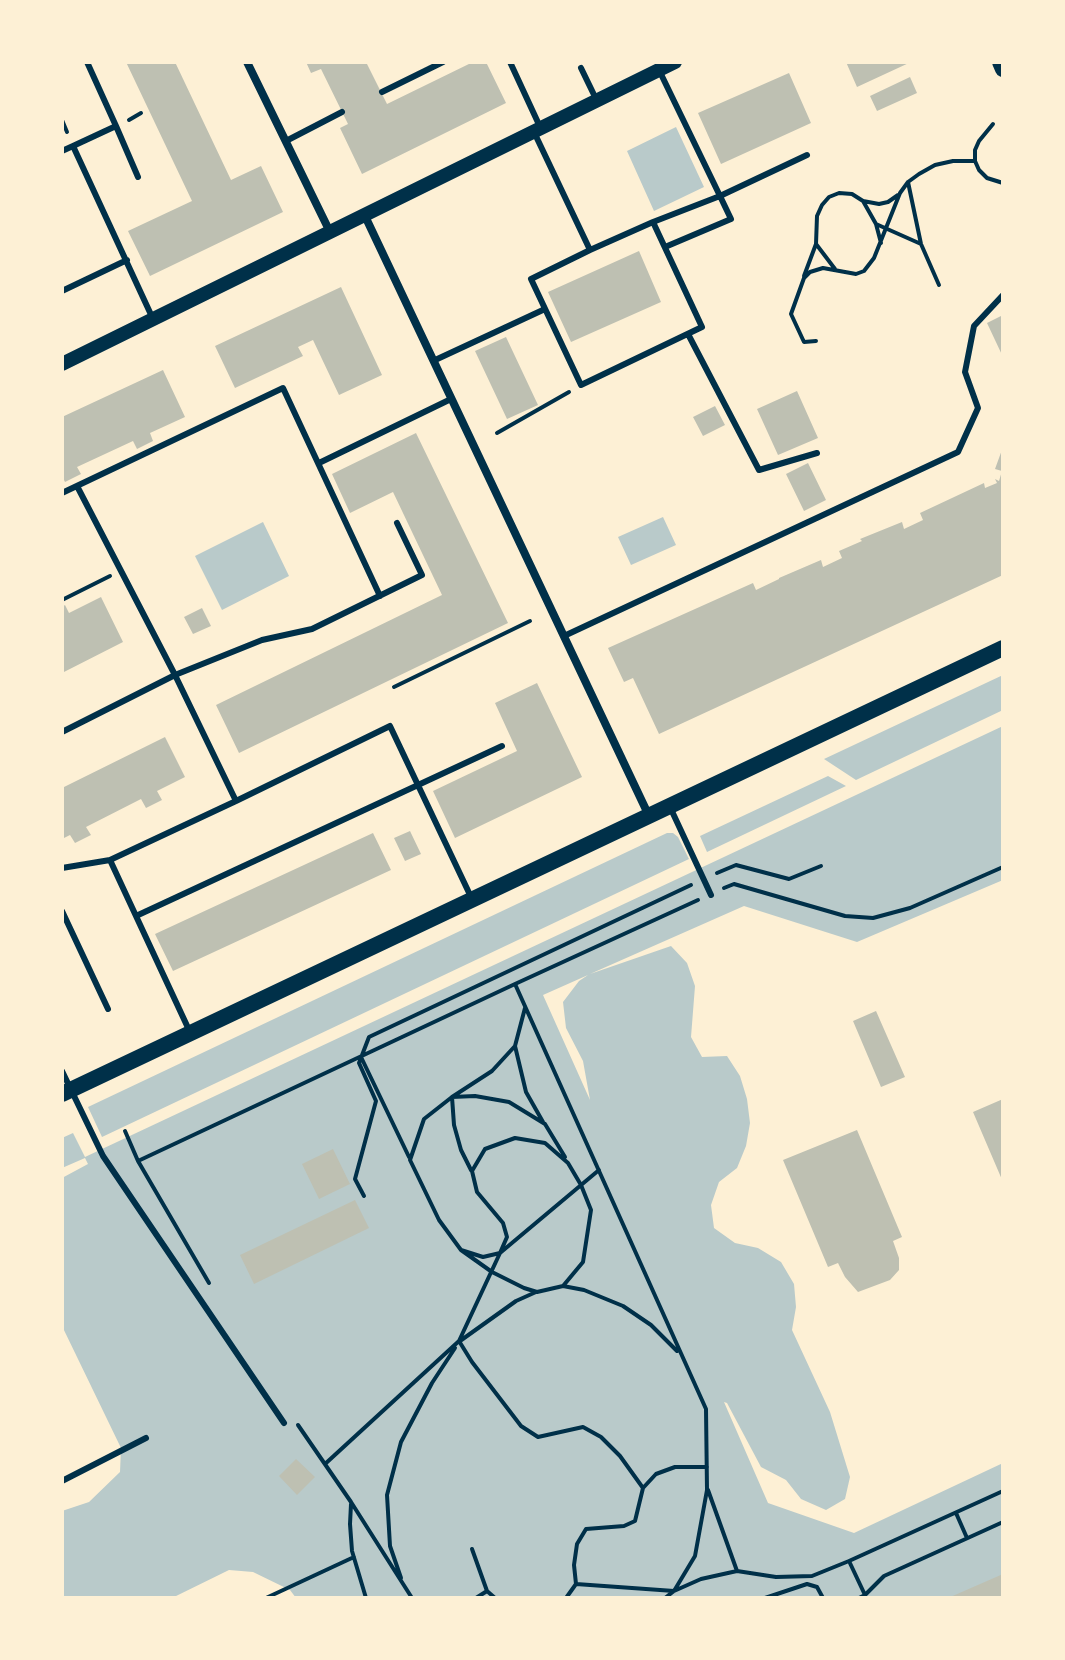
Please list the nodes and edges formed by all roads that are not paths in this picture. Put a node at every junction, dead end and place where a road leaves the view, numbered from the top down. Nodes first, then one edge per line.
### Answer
1 (87, 62) edge
2 (247, 62) edge
3 (443, 62) edge
4 (510, 62) edge
5 (675, 62) edge
6 (1000, 62) edge
7 (581, 68) dead end
8 (1003, 69) edge
9 (659, 70) junction
10 (382, 92) dead end
11 (597, 101) junction
12 (342, 112) dead end
13 (116, 126) junction
14 (538, 130) junction
15 (286, 141) junction
16 (73, 146) junction
17 (62, 151) edge
18 (807, 155) dead end
19 (138, 177) dead end
20 (720, 196) junction
21 (365, 216) junction
22 (653, 222) junction
23 (330, 232) junction
24 (665, 247) junction
25 (590, 250) junction
26 (127, 260) junction
27 (62, 291) edge
28 (1003, 295) edge
29 (545, 309) junction
30 (153, 319) junction
31 (688, 334) junction
32 (433, 361) junction
33 (62, 364) edge
34 (451, 399) junction
35 (817, 453) dead end
36 (319, 463) junction
37 (77, 486) junction
38 (62, 493) edge
39 (397, 523) dead end
40 (380, 596) junction
41 (564, 636) junction
42 (1003, 648) edge
43 (175, 675) junction
44 (62, 732) edge
45 (502, 746) dead end
46 (418, 785) junction
47 (236, 801) junction
48 (670, 807) junction
49 (649, 816) junction
50 (110, 860) junction
51 (62, 868) edge
52 (711, 895) road end
53 (472, 900) junction
54 (62, 911) edge
55 (136, 916) junction
56 (108, 1009) dead end
57 (191, 1033) junction
58 (62, 1071) edge
59 (66, 1092) edge
60 (284, 1423) dead end
61 (146, 1438) dead end
62 (62, 1481) edge

1 - 13 lane
2 - 15 street
3 - 10 lane
4 - 14 lane
5 - 9 street
6 - 8 main road
7 - 11 lane
9 - 11 street
9 - 20 lane
11 - 14 street
12 - 15 lane
13 - 16 lane
13 - 19 lane
14 - 21 street
14 - 25 lane
15 - 23 street
16 - 17 lane
16 - 26 lane
18 - 20 lane
20 - 22 lane
20 - 24 lane
21 - 23 street
21 - 32 street
22 - 24 lane
22 - 25 lane
23 - 30 street
24 - 31 lane
25 - 29 lane
26 - 27 lane
26 - 30 lane
28 - 41 lane
29 - 31 lane
29 - 32 lane
30 - 33 street
31 - 35 lane
32 - 34 street
34 - 36 lane
34 - 41 street
36 - 37 lane
36 - 40 lane
37 - 38 lane
37 - 43 lane
39 - 40 lane
40 - 43 lane
41 - 49 street
42 - 48 main road
43 - 44 lane
43 - 47 lane
45 - 46 lane
46 - 47 lane
46 - 53 lane
46 - 55 lane
47 - 50 lane
48 - 49 main road
48 - 52 lane
49 - 53 main road
50 - 51 lane
50 - 55 lane
53 - 57 main road
54 - 56 lane
55 - 57 lane
57 - 59 main road
58 - 59 lane
59 - 60 lane
61 - 62 lane

